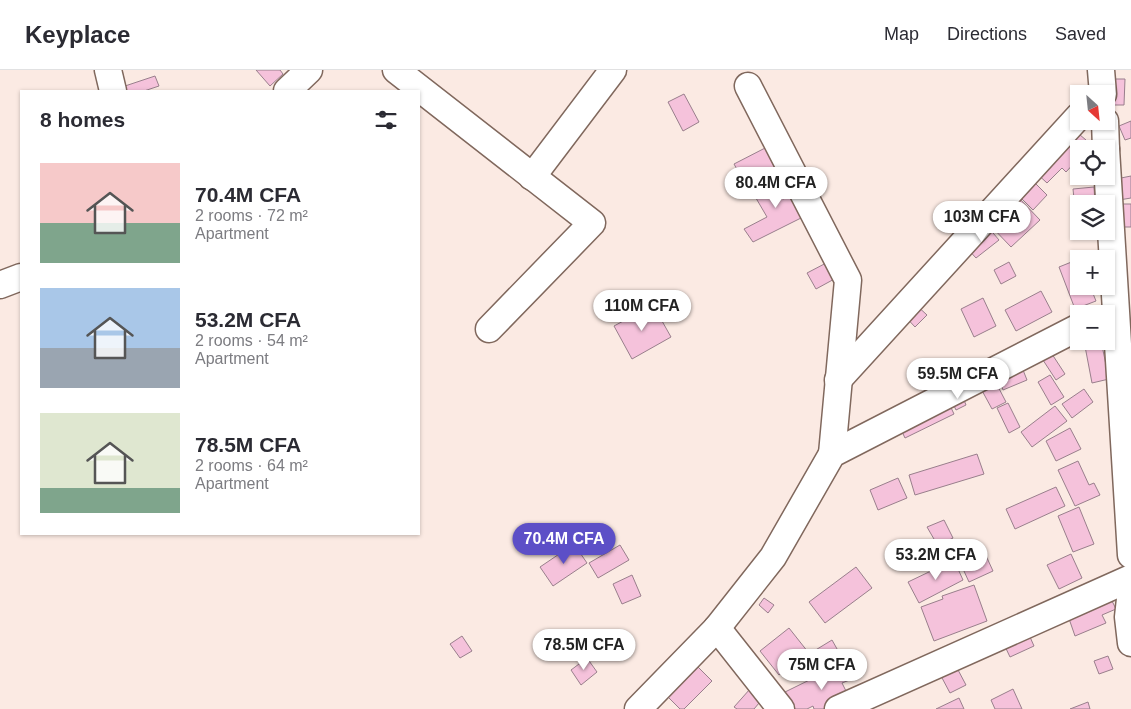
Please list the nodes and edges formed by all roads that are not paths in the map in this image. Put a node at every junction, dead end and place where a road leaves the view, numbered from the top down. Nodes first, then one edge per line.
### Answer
1 (108, 70) edge
2 (309, 70) edge
3 (396, 70) edge
4 (612, 70) edge
5 (748, 86) dead end
6 (114, 90) edge
7 (288, 90) edge
8 (1070, 126) edge
9 (532, 177) junction
10 (1109, 185) edge
11 (20, 277) edge
12 (0, 285) edge
13 (1117, 301) edge
14 (489, 329) dead end
15 (1070, 332) edge
16 (838, 380) junction
17 (832, 454) junction
18 (1131, 555) edge
19 (1131, 578) edge
20 (1131, 590) edge
21 (1130, 616) edge
22 (717, 628) junction
23 (1131, 643) edge
24 (638, 709) edge
25 (781, 709) edge
26 (838, 709) edge

1 - 6 street
2 - 7 street
3 - 9 street
4 - 9 street
5 - 16 street
8 - 16 street
9 - 14 street
10 - 13 street
11 - 12 street
13 - 18 street
15 - 17 street
16 - 17 street
17 - 22 street
19 - 26 street
20 - 21 street
21 - 23 street
22 - 24 street
22 - 25 street

